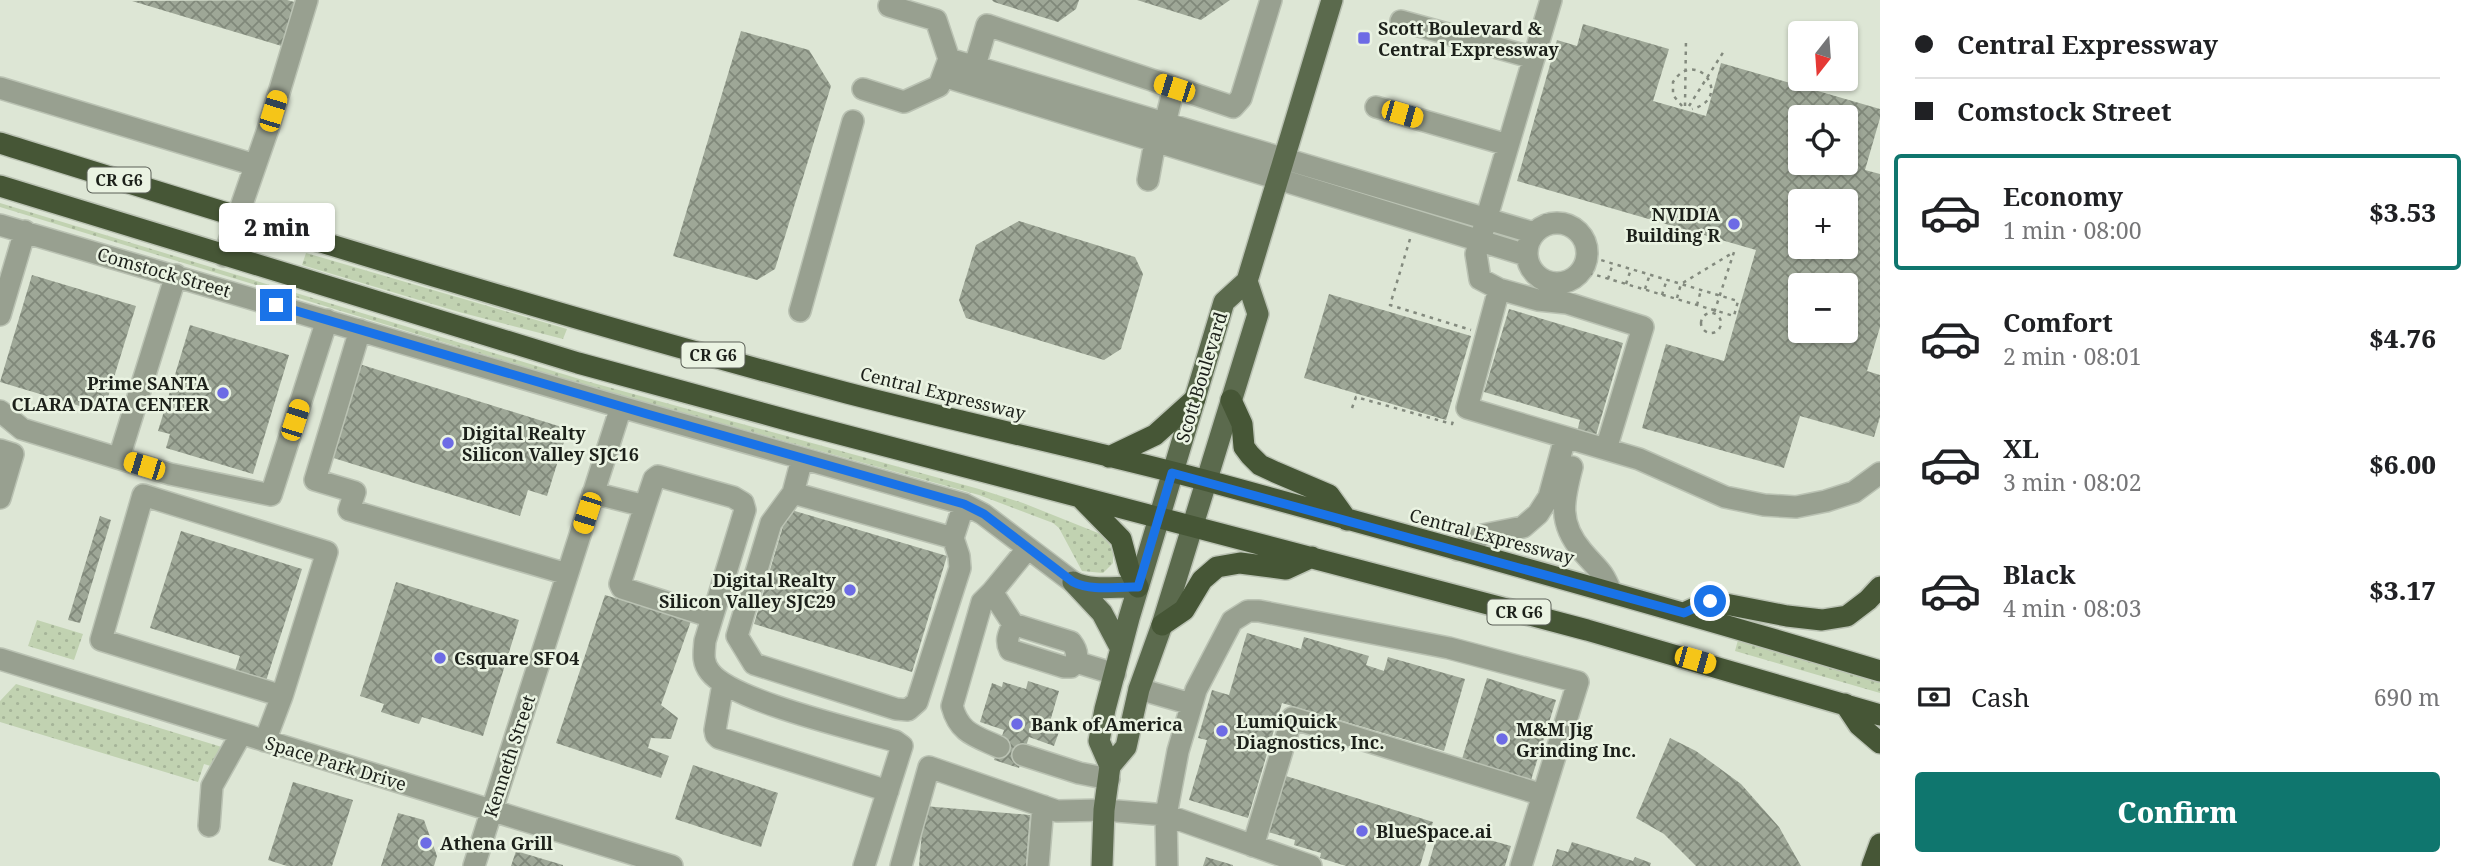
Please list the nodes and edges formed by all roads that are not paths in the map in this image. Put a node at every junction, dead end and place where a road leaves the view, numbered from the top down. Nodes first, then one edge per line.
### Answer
1 (307, 0) edge
2 (1271, 0) edge
3 (1332, 0) edge
4 (1551, 0) edge
5 (890, 6) dead end
6 (1401, 20) dead end
7 (1534, 58) junction
8 (946, 68) junction
9 (972, 75) junction
10 (0, 88) edge
11 (1174, 88) junction
12 (863, 89) dead end
13 (1376, 107) dead end
14 (853, 121) dead end
15 (1164, 123) junction
16 (1155, 142) junction
17 (0, 143) edge
18 (1508, 145) junction
19 (1283, 158) junction
20 (255, 165) junction
21 (1148, 180) dead end
22 (1276, 180) junction
23 (0, 187) edge
24 (237, 216) junction
25 (1486, 219) junction
26 (1, 227) edge
27 (25, 231) junction
28 (1529, 232) junction
29 (1479, 241) junction
30 (1526, 255) junction
31 (223, 256) junction
32 (176, 275) junction
33 (1247, 281) junction
34 (1499, 289) junction
35 (800, 312) dead end
36 (0, 315) edge
37 (327, 320) junction
38 (360, 330) junction
39 (1195, 399) junction
40 (1231, 400) junction
41 (621, 407) junction
42 (0, 411) edge
43 (1572, 440) junction
44 (1606, 449) junction
45 (0, 450) edge
46 (1109, 457) junction
47 (119, 458) junction
48 (802, 459) junction
49 (1172, 473) junction
50 (1880, 473) edge
51 (1206, 481) junction
52 (593, 493) junction
53 (793, 493) junction
54 (1080, 497) junction
55 (0, 498) edge
56 (964, 504) junction
57 (645, 506) junction
58 (1159, 516) junction
59 (1347, 520) junction
60 (1192, 525) junction
61 (953, 538) junction
62 (1028, 548) junction
63 (1458, 550) junction
64 (1312, 557) junction
65 (567, 574) junction
66 (1073, 582) junction
67 (1138, 587) junction
68 (1880, 587) edge
69 (992, 592) junction
70 (1611, 592) junction
71 (1684, 613) junction
72 (712, 617) junction
73 (1162, 625) junction
74 (1121, 649) junction
75 (0, 659) edge
76 (1880, 671) edge
77 (1115, 674) junction
78 (723, 684) junction
79 (1139, 689) junction
80 (282, 696) junction
81 (1191, 704) junction
82 (1845, 704) junction
83 (1880, 715) edge
84 (240, 734) junction
85 (265, 741) junction
86 (1880, 743) edge
87 (999, 747) dead end
88 (1023, 755) dead end
89 (1109, 772) junction
90 (888, 791) junction
91 (1543, 795) junction
92 (1043, 806) junction
93 (1104, 810) junction
94 (491, 811) junction
95 (1166, 815) junction
96 (209, 826) dead end
97 (1880, 844) edge
98 (1253, 846) junction
99 (474, 866) edge
100 (671, 866) edge
101 (864, 866) edge
102 (901, 866) edge
103 (1038, 866) edge
104 (1102, 866) edge
105 (1167, 866) edge
106 (1311, 866) edge
107 (1521, 866) edge
108 (1872, 866) edge

1 - 20 street
2 - 11 street
3 - 19 main road, Scott Boulevard
4 - 7 street
5 - 8 street
6 - 7 street
7 - 18 street
8 - 9 street
8 - 12 street
9 - 11 street
9 - 15 street
9 - 16 street
10 - 20 street
11 - 15 street
13 - 18 street
14 - 35 street
15 - 16 street
15 - 19 street
16 - 21 street
16 - 22 street
17 - 24 highway, Central Expressway / CR G6
18 - 25 street
19 - 22 main road, Scott Boulevard
19 - 25 street
20 - 24 street
22 - 29 street
22 - 33 main road, Scott Boulevard
23 - 31 highway, CR G6
24 - 31 street
24 - 46 highway, Central Expressway / CR G6
25 - 28 street
25 - 29 street
26 - 27 street, Comstock Street
27 - 32 street, Comstock Street
27 - 36 street
28 - 30 street
28 - 30 street
29 - 30 street
29 - 34 street
31 - 54 highway, CR G6
32 - 37 street, Comstock Street
32 - 47 street
33 - 39 main road, Scott Boulevard
33 - 40 main road, Scott Boulevard
34 - 43 street
34 - 44 street
37 - 38 street, Comstock Street
37 - 47 street
38 - 41 street, Comstock Street
38 - 65 street
39 - 46 highway
39 - 49 main road, Scott Boulevard
40 - 51 main road, Scott Boulevard
40 - 59 highway
41 - 48 street, Comstock Street
41 - 52 street, Kenneth Street
42 - 47 street
43 - 44 street
43 - 63 street
43 - 70 street
44 - 50 street
45 - 55 street
46 - 49 highway, Central Expressway / CR G6
48 - 53 street
48 - 56 street, Comstock Street
49 - 51 highway, Central Expressway / CR G6
49 - 58 main road, Scott Boulevard
51 - 59 highway, Central Expressway / CR G6
51 - 60 main road, Scott Boulevard
52 - 57 street
52 - 65 street, Kenneth Street
53 - 61 street
53 - 61 street
54 - 58 highway, CR G6
54 - 67 highway
56 - 61 street
56 - 62 street, Comstock Street
57 - 72 street
57 - 72 street
58 - 60 highway, CR G6
58 - 67 main road, Scott Boulevard
59 - 63 highway, Central Expressway / CR G6
60 - 64 highway, CR G6
60 - 73 main road, Scott Boulevard
62 - 66 street, Comstock Street
62 - 69 street
63 - 70 highway, Central Expressway / CR G6
64 - 73 highway
64 - 82 highway, CR G6
65 - 94 street, Kenneth Street
66 - 67 main road
66 - 74 main road
67 - 74 main road, Scott Boulevard
68 - 71 highway
69 - 77 street
69 - 87 street
70 - 71 highway, Central Expressway / CR G6
71 - 76 highway, Central Expressway / CR G6
72 - 78 street
73 - 79 main road, Scott Boulevard
74 - 77 main road, Scott Boulevard
75 - 84 street, Space Park Drive
77 - 89 main road, Scott Boulevard
78 - 90 street
78 - 90 street
79 - 81 street
79 - 89 main road, Scott Boulevard
80 - 80 street
80 - 85 street
81 - 91 street
81 - 95 street
82 - 83 highway, CR G6
82 - 86 highway
84 - 85 street, Space Park Drive
84 - 96 street
85 - 94 street, Space Park Drive
88 - 89 street
89 - 93 main road, Scott Boulevard
90 - 101 street
91 - 98 street
91 - 107 street
92 - 93 street
92 - 102 street
92 - 103 street
93 - 95 street
93 - 104 main road, Scott Boulevard
94 - 99 street, Kenneth Street
94 - 100 street, Space Park Drive
95 - 98 street
95 - 105 street
97 - 108 highway
98 - 106 street

